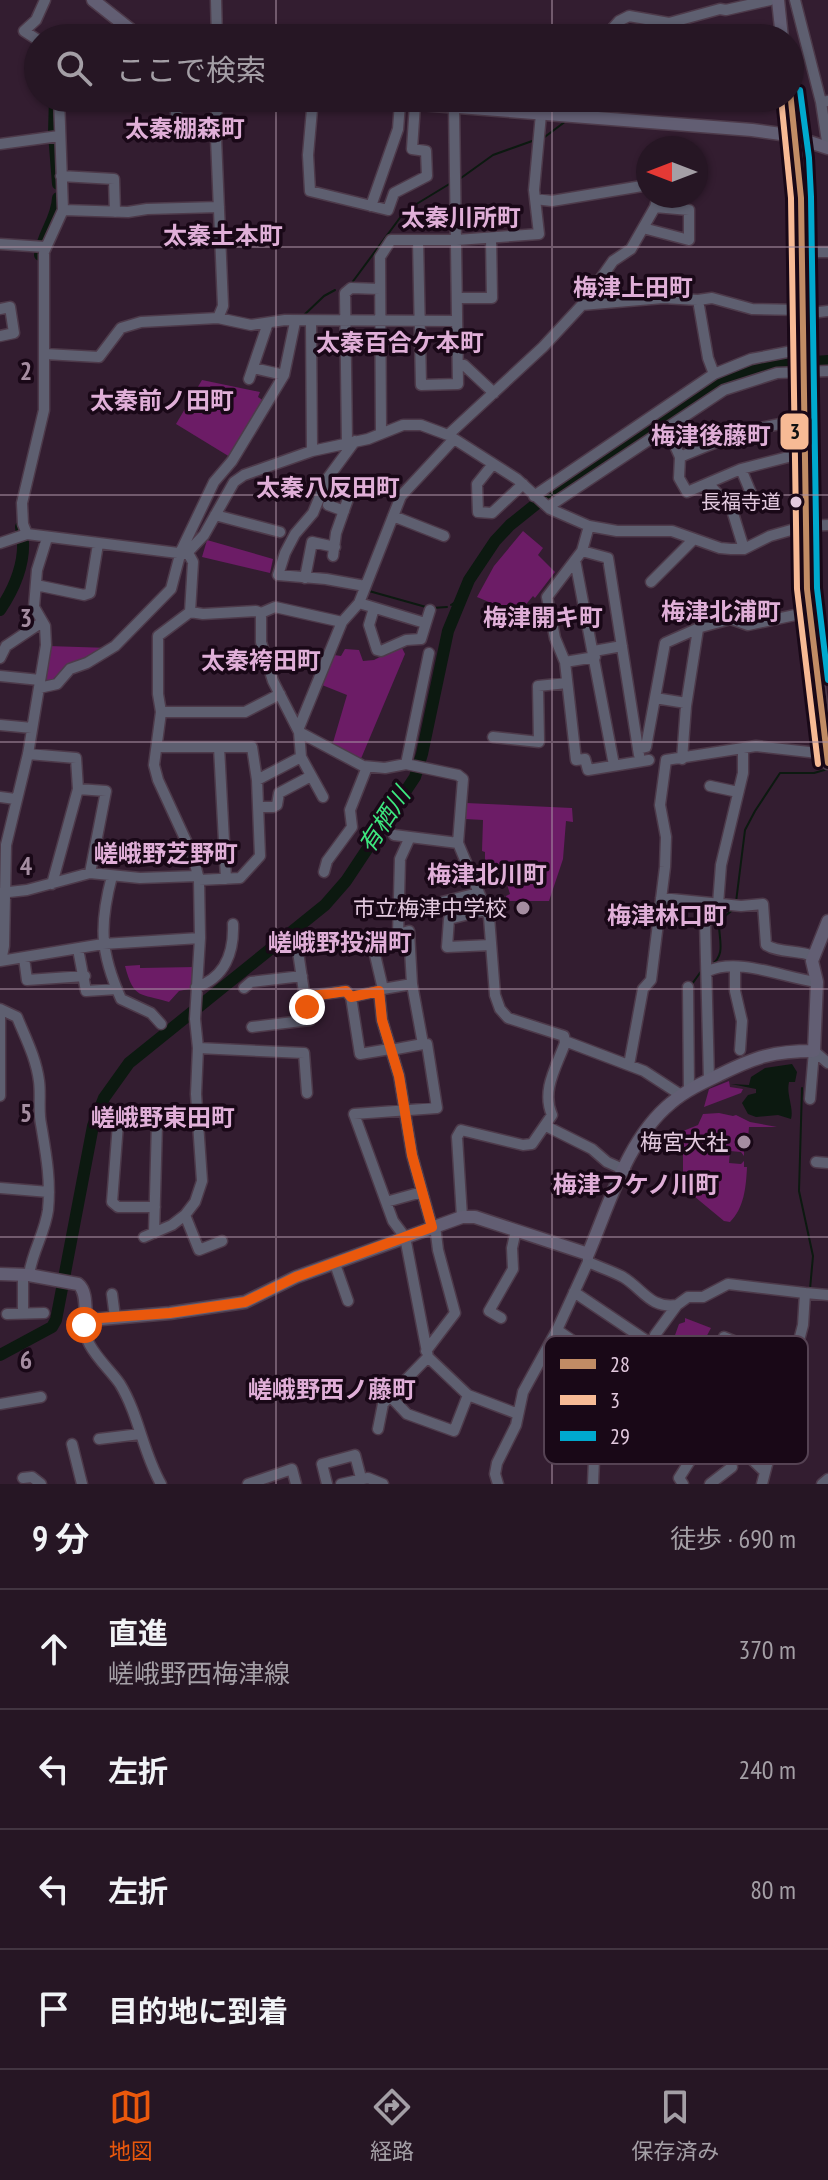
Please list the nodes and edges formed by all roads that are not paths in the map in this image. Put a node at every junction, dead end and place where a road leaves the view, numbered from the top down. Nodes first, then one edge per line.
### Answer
1 (45, 0) edge
2 (93, 0) edge
3 (216, 0) edge
4 (770, 0) edge
5 (778, 0) edge
6 (795, 0) edge
7 (122, 23) edge
8 (32, 24) edge
9 (217, 24) edge
10 (616, 24) edge
11 (781, 24) edge
12 (802, 24) edge
13 (804, 32) edge
14 (824, 102) edge
15 (59, 112) edge
16 (176, 112) edge
17 (217, 112) edge
18 (312, 112) edge
19 (399, 112) edge
20 (414, 112) edge
21 (454, 112) edge
22 (519, 112) edge
23 (566, 112) edge
24 (793, 112) edge
25 (541, 114) junction
26 (565, 115) junction
27 (177, 127) dead end
28 (59, 136) junction
29 (797, 138) junction
30 (0, 144) edge
31 (828, 148) edge
32 (61, 176) junction
33 (636, 187) edge
34 (535, 199) junction
35 (371, 206) junction
36 (219, 207) junction
37 (654, 208) edge
38 (681, 208) edge
39 (63, 210) junction
40 (115, 212) junction
41 (643, 228) junction
42 (491, 238) junction
43 (418, 240) junction
44 (457, 240) junction
45 (0, 244) edge
46 (42, 247) junction
47 (803, 252) junction
48 (828, 252) edge
49 (380, 289) junction
50 (457, 298) junction
51 (698, 300) junction
52 (582, 305) junction
53 (0, 309) edge
54 (828, 311) edge
55 (803, 312) junction
56 (218, 318) junction
57 (420, 321) junction
58 (457, 321) junction
59 (295, 322) junction
60 (311, 322) junction
61 (345, 322) junction
62 (380, 322) junction
63 (268, 323) junction
64 (0, 336) edge
65 (804, 352) junction
66 (45, 354) junction
67 (458, 364) junction
68 (253, 368) junction
69 (804, 370) junction
70 (828, 371) edge
71 (714, 374) junction
72 (284, 375) junction
73 (249, 379) dead end
74 (494, 393) junction
75 (804, 421) junction
76 (381, 432) junction
77 (660, 432) junction
78 (451, 437) junction
79 (351, 442) junction
80 (312, 451) junction
81 (805, 456) junction
82 (680, 457) junction
83 (493, 464) junction
84 (741, 469) junction
85 (523, 484) junction
86 (709, 484) junction
87 (535, 497) junction
88 (348, 499) dead end
89 (328, 505) dead end
90 (547, 506) junction
91 (732, 510) junction
92 (344, 511) junction
93 (215, 515) junction
94 (393, 516) junction
95 (828, 525) edge
96 (589, 526) junction
97 (805, 526) junction
98 (280, 532) dead end
99 (24, 535) junction
100 (436, 537) dead end
101 (47, 538) junction
102 (694, 539) junction
103 (0, 543) edge
104 (98, 544) junction
105 (744, 549) junction
106 (184, 554) junction
107 (579, 555) junction
108 (305, 578) junction
109 (651, 582) dead end
110 (36, 585) junction
111 (365, 586) junction
112 (359, 603) junction
113 (374, 608) junction
114 (430, 610) dead end
115 (190, 612) junction
116 (809, 612) junction
117 (261, 613) junction
118 (42, 622) junction
119 (342, 622) junction
120 (425, 623) junction
121 (698, 629) junction
122 (622, 646) junction
123 (429, 653) dead end
124 (594, 654) junction
125 (0, 658) edge
126 (565, 662) junction
127 (0, 676) edge
128 (567, 683) junction
129 (40, 684) junction
130 (280, 694) junction
131 (824, 696) edge
132 (655, 698) junction
133 (686, 703) junction
134 (161, 712) junction
135 (0, 725) edge
136 (32, 728) junction
137 (298, 731) junction
138 (493, 737) dead end
139 (157, 747) junction
140 (219, 747) junction
141 (743, 748) junction
142 (638, 749) junction
143 (28, 754) junction
144 (301, 757) junction
145 (827, 758) edge
146 (682, 759) junction
147 (614, 765) junction
148 (413, 766) junction
149 (367, 767) junction
150 (311, 776) junction
151 (257, 780) junction
152 (710, 786) dead end
153 (78, 789) junction
154 (738, 792) junction
155 (0, 797) edge
156 (323, 797) dead end
157 (15, 799) junction
158 (258, 807) junction
159 (394, 835) dead end
160 (410, 837) junction
161 (458, 843) junction
162 (324, 872) dead end
163 (90, 873) junction
164 (112, 876) junction
165 (198, 878) junction
166 (226, 879) junction
167 (52, 884) junction
168 (2, 893) edge
169 (478, 893) junction
170 (661, 898) junction
171 (714, 904) junction
172 (486, 910) junction
173 (398, 913) junction
174 (828, 921) edge
175 (233, 924) dead end
176 (398, 935) junction
177 (200, 938) junction
178 (103, 944) junction
179 (297, 945) dead end
180 (491, 945) junction
181 (78, 949) junction
182 (813, 956) junction
183 (24, 958) junction
184 (0, 961) edge
185 (735, 968) junction
186 (708, 971) junction
187 (85, 976) junction
188 (302, 976) junction
189 (817, 982) junction
190 (412, 984) junction
191 (688, 987) dead end
192 (244, 988) dead end
193 (117, 989) junction
194 (381, 990) junction
195 (196, 993) junction
196 (312, 996) junction
197 (351, 997) junction
198 (0, 1009) edge
199 (0, 1019) edge
200 (161, 1024) dead end
201 (252, 1027) dead end
202 (565, 1038) junction
203 (423, 1044) junction
204 (198, 1048) junction
205 (391, 1049) junction
206 (740, 1050) dead end
207 (814, 1051) junction
208 (828, 1063) edge
209 (629, 1065) junction
210 (0, 1070) edge
211 (709, 1080) junction
212 (307, 1093) dead end
213 (685, 1093) junction
214 (0, 1096) edge
215 (810, 1099) dead end
216 (406, 1111) junction
217 (546, 1126) junction
218 (816, 1162) dead end
219 (828, 1163) edge
220 (625, 1170) junction
221 (0, 1188) edge
222 (49, 1192) junction
223 (422, 1192) junction
224 (386, 1202) junction
225 (155, 1207) junction
226 (185, 1215) junction
227 (462, 1217) junction
228 (433, 1226) junction
229 (516, 1230) junction
230 (405, 1237) junction
231 (222, 1241) dead end
232 (588, 1258) junction
233 (335, 1264) junction
234 (0, 1274) edge
235 (26, 1275) junction
236 (574, 1292) junction
237 (805, 1293) junction
238 (112, 1294) dead end
239 (828, 1295) edge
240 (348, 1301) dead end
241 (677, 1305) junction
242 (23, 1313) junction
243 (44, 1313) dead end
244 (7, 1314) dead end
245 (115, 1317) junction
246 (501, 1318) dead end
247 (86, 1319) junction
248 (557, 1330) junction
249 (554, 1336) edge
250 (566, 1336) edge
251 (640, 1336) edge
252 (655, 1336) edge
253 (800, 1336) edge
254 (427, 1354) junction
255 (544, 1354) edge
256 (468, 1395) junction
257 (390, 1396) junction
258 (41, 1397) dead end
259 (0, 1404) edge
260 (518, 1414) junction
261 (378, 1429) dead end
262 (140, 1434) junction
263 (99, 1439) dead end
264 (72, 1444) dead end
265 (594, 1464) edge
266 (688, 1464) edge
267 (757, 1464) edge
268 (767, 1464) edge
269 (732, 1467) dead end
270 (765, 1472) junction
271 (23, 1478) dead end
272 (361, 1478) junction
273 (828, 1479) edge
274 (41, 1484) edge
275 (82, 1484) edge
276 (161, 1484) edge
277 (248, 1484) edge
278 (296, 1484) edge
279 (327, 1484) edge
280 (341, 1484) edge
281 (383, 1484) edge
282 (498, 1484) edge
283 (593, 1484) edge
284 (683, 1484) edge
285 (710, 1484) edge
286 (762, 1484) edge
287 (822, 1484) edge

1 - 8 street
2 - 7 main road
3 - 9 street
4 - 10 street
5 - 11 main road
6 - 12 street
13 - 14 street
14 - 31 street
15 - 28 street
16 - 27 street
17 - 36 street
18 - 35 street
19 - 35 street
20 - 35 street
21 - 44 street
22 - 25 main road
23 - 26 street
24 - 29 main road
25 - 26 main road
25 - 34 street
26 - 29 main road
28 - 30 street
28 - 32 street
29 - 31 main road
29 - 47 main road
32 - 39 street
32 - 40 street
33 - 34 street
34 - 42 street
36 - 40 street
36 - 56 street
37 - 41 street
38 - 41 street
39 - 40 street
39 - 46 street
41 - 52 street
42 - 44 street
42 - 50 street
43 - 44 street
43 - 49 street
43 - 57 street
44 - 50 street
45 - 46 street
46 - 66 street
47 - 48 street
47 - 55 main road
49 - 61 street
49 - 62 street
50 - 58 street
51 - 52 street
51 - 55 street
51 - 71 street
52 - 74 street
53 - 64 street
54 - 55 street
55 - 65 main road
56 - 63 street
56 - 66 street
57 - 58 street
57 - 62 street
57 - 67 street
58 - 67 street
59 - 60 street
59 - 63 street
59 - 72 street
60 - 61 street
60 - 80 street
61 - 62 street
61 - 79 street
62 - 76 street
63 - 68 street
65 - 69 main road
65 - 71 street
66 - 99 street
67 - 74 street
68 - 72 street
68 - 73 street
69 - 70 street
69 - 75 main road
69 - 77 street
71 - 87 street
72 - 106 street
74 - 78 street
75 - 81 main road
75 - 82 street
76 - 78 street
76 - 79 street
77 - 82 street
77 - 90 street
78 - 83 street
78 - 94 street
79 - 80 street
79 - 108 street
80 - 93 street
81 - 84 street
81 - 97 main road
82 - 86 street
83 - 85 street
83 - 85 street
84 - 86 street
84 - 91 street
85 - 87 street
86 - 91 street
87 - 90 street
88 - 92 street
89 - 92 street
90 - 96 street
91 - 105 street
92 - 108 street
93 - 98 street
93 - 106 street
94 - 100 street
94 - 111 street
95 - 97 street
96 - 102 street
96 - 107 street
97 - 105 street
97 - 116 main road
99 - 101 street
99 - 103 street
101 - 104 street
101 - 110 street
102 - 105 street
102 - 109 street
104 - 106 street
104 - 110 street
106 - 115 street
106 - 129 street
107 - 122 street
107 - 124 street
107 - 126 street
108 - 111 street
110 - 118 street
111 - 112 street
112 - 113 street
112 - 119 street
113 - 120 street
113 - 120 street
114 - 120 street
115 - 117 street
115 - 134 street
116 - 121 street
116 - 131 main road
117 - 119 street
117 - 130 street
118 - 125 street
118 - 129 street
119 - 137 street
121 - 132 street
121 - 133 street
122 - 124 street
122 - 142 street
123 - 148 street
124 - 126 street
124 - 147 street
126 - 128 street
127 - 129 street
128 - 138 street
128 - 147 street
129 - 136 street
130 - 134 street
130 - 137 street
131 - 145 main road
132 - 133 street
132 - 142 street
133 - 146 street
134 - 139 street
135 - 136 street
136 - 143 street
137 - 144 street
137 - 149 street
139 - 140 street
139 - 165 street
140 - 151 street
140 - 166 street
141 - 145 street
141 - 146 street
141 - 154 street
142 - 147 street
143 - 153 street
143 - 157 street
144 - 150 street
144 - 151 street
146 - 170 street
148 - 149 street
148 - 161 street
149 - 162 street
150 - 156 street
150 - 158 street
151 - 158 street
152 - 154 street
153 - 163 street
153 - 167 street
154 - 171 street
155 - 157 street
157 - 168 street
158 - 166 street
159 - 160 street
160 - 161 street
160 - 173 street
161 - 169 street
163 - 164 street
163 - 167 street
164 - 165 street
164 - 178 street
165 - 166 street
165 - 177 street
167 - 168 street
168 - 184 street
169 - 172 street
169 - 173 street
170 - 171 street
170 - 209 street
171 - 182 street
171 - 186 street
172 - 180 street
172 - 180 street
173 - 176 street
174 - 182 main road
175 - 195 street
176 - 190 street
176 - 194 street
177 - 178 street
177 - 195 street
178 - 181 street
178 - 193 street
179 - 188 street
180 - 202 street
181 - 183 street
181 - 187 street
182 - 189 main road
183 - 184 street
183 - 187 street
185 - 186 street
185 - 189 street
185 - 206 street
186 - 211 street
187 - 193 street
188 - 192 street
188 - 196 street
189 - 207 main road
190 - 194 street
190 - 203 street
191 - 213 street
193 - 200 street
194 - 197 street
194 - 205 street
195 - 204 street
196 - 197 street
196 - 201 street
197 - 205 street
198 - 222 street
199 - 210 street
202 - 209 street
202 - 217 street
203 - 205 street
203 - 216 street
204 - 212 street
204 - 226 street
205 - 216 street
207 - 208 street
207 - 211 main road
207 - 215 street
209 - 213 street
210 - 214 street
211 - 213 main road
213 - 220 main road
216 - 223 street
216 - 224 street
217 - 220 street
217 - 227 street
218 - 219 street
220 - 232 main road
221 - 222 street
222 - 235 street
223 - 224 street
223 - 228 street
224 - 230 street
225 - 225 street
225 - 226 street
226 - 231 street
227 - 228 main road
227 - 229 main road
228 - 230 main road
228 - 254 street
229 - 232 main road
229 - 246 street
230 - 233 main road
230 - 254 street
232 - 236 street
232 - 241 street
233 - 240 street
233 - 245 main road
234 - 235 main road
235 - 242 street
235 - 247 main road
236 - 248 street
236 - 251 street
237 - 239 street
237 - 241 street
237 - 253 street
238 - 245 street
241 - 252 street
242 - 243 street
242 - 244 street
245 - 247 main road
247 - 262 street
248 - 249 street
248 - 250 street
254 - 256 street
254 - 257 street
255 - 260 street
256 - 257 street
256 - 260 street
257 - 261 street
258 - 259 street
260 - 282 street
262 - 263 street
262 - 276 street
264 - 275 street
265 - 283 street
266 - 284 street
267 - 270 street
268 - 270 street
269 - 285 street
270 - 286 street
271 - 274 street
272 - 279 street
272 - 280 street
272 - 281 street
273 - 287 street
277 - 278 street

